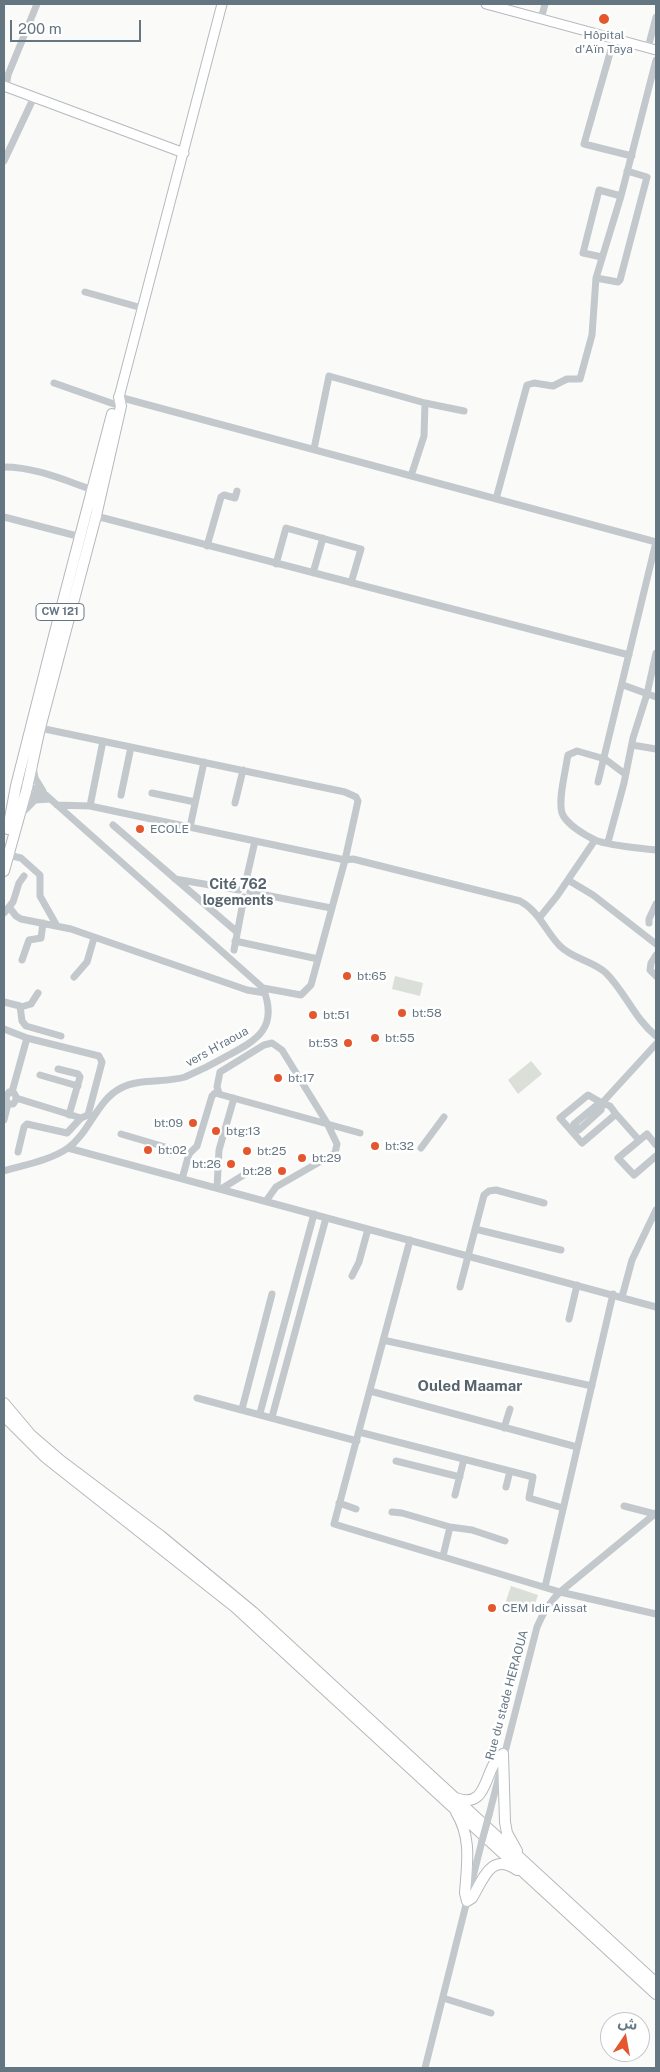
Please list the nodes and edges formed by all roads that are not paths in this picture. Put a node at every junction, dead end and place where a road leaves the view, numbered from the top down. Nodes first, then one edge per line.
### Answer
1 (37, 4) edge
2 (222, 4) edge
3 (486, 4) edge
4 (545, 4) edge
5 (656, 17) edge
6 (541, 19) junction
7 (614, 39) junction
8 (652, 49) edge
9 (656, 60) edge
10 (5, 86) edge
11 (34, 97) junction
12 (184, 153) junction
13 (632, 156) junction
14 (4, 161) edge
15 (627, 171) junction
16 (621, 196) junction
17 (602, 257) junction
18 (596, 278) junction
19 (85, 292) dead end
20 (142, 308) junction
21 (54, 383) dead end
22 (117, 401) junction
23 (425, 403) junction
24 (464, 411) dead end
25 (314, 449) junction
26 (4, 467) edge
27 (411, 476) junction
28 (93, 490) junction
29 (237, 491) dead end
30 (496, 499) junction
31 (96, 516) junction
32 (4, 517) edge
33 (81, 537) junction
34 (323, 538) junction
35 (656, 542) edge
36 (207, 546) junction
37 (276, 564) junction
38 (313, 573) junction
39 (351, 583) junction
40 (656, 653) edge
41 (629, 655) junction
42 (655, 662) edge
43 (623, 685) junction
44 (646, 694) junction
45 (656, 697) edge
46 (40, 728) junction
47 (103, 741) junction
48 (632, 745) junction
49 (131, 747) junction
50 (656, 749) edge
51 (605, 759) junction
52 (204, 762) junction
53 (32, 764) junction
54 (243, 770) junction
55 (625, 774) junction
56 (598, 782) dead end
57 (17, 783) junction
58 (28, 786) junction
59 (152, 793) dead end
60 (121, 795) dead end
61 (19, 797) junction
62 (50, 799) junction
63 (195, 802) junction
64 (235, 803) dead end
65 (57, 806) junction
66 (90, 806) junction
67 (17, 820) junction
68 (113, 825) dead end
69 (190, 827) junction
70 (6, 829) edge
71 (595, 840) junction
72 (255, 841) junction
73 (608, 842) junction
74 (4, 844) edge
75 (656, 850) edge
76 (8, 855) junction
77 (345, 860) junction
78 (4, 871) edge
79 (24, 876) dead end
80 (175, 879) junction
81 (568, 880) junction
82 (245, 885) junction
83 (239, 890) junction
84 (250, 892) junction
85 (244, 897) junction
86 (656, 904) edge
87 (9, 907) junction
88 (331, 908) junction
89 (4, 913) edge
90 (540, 917) junction
91 (43, 923) junction
92 (649, 923) dead end
93 (57, 926) junction
94 (237, 932) junction
95 (94, 938) junction
96 (235, 941) junction
97 (656, 944) edge
98 (234, 950) dead end
99 (656, 955) edge
100 (318, 959) junction
101 (22, 960) dead end
102 (656, 976) edge
103 (74, 977) dead end
104 (264, 991) junction
105 (38, 993) dead end
106 (4, 1002) edge
107 (21, 1007) junction
108 (4, 1029) edge
109 (655, 1032) edge
110 (61, 1036) dead end
111 (27, 1038) junction
112 (656, 1044) edge
113 (58, 1069) dead end
114 (40, 1075) dead end
115 (78, 1086) junction
116 (219, 1094) junction
117 (8, 1096) edge
118 (234, 1098) junction
119 (602, 1103) junction
120 (616, 1114) junction
121 (69, 1115) junction
122 (444, 1117) dead end
123 (81, 1118) junction
124 (4, 1120) edge
125 (327, 1123) junction
126 (360, 1132) dead end
127 (121, 1134) dead end
128 (639, 1140) junction
129 (656, 1145) edge
130 (68, 1148) junction
131 (421, 1148) dead end
132 (18, 1152) dead end
133 (189, 1154) junction
134 (656, 1156) edge
135 (4, 1170) edge
136 (250, 1171) dead end
137 (182, 1179) junction
138 (219, 1188) junction
139 (266, 1201) junction
140 (544, 1202) dead end
141 (656, 1213) edge
142 (314, 1214) junction
143 (326, 1218) junction
144 (368, 1228) junction
145 (475, 1229) junction
146 (410, 1240) junction
147 (561, 1250) dead end
148 (468, 1255) junction
149 (352, 1276) dead end
150 (577, 1285) junction
151 (460, 1286) dead end
152 (272, 1294) dead end
153 (613, 1294) junction
154 (622, 1297) junction
155 (656, 1307) edge
156 (569, 1319) dead end
157 (383, 1340) junction
158 (592, 1386) junction
159 (370, 1391) junction
160 (197, 1398) dead end
161 (4, 1403) edge
162 (242, 1408) junction
163 (510, 1408) dead end
164 (260, 1413) junction
165 (4, 1416) edge
166 (272, 1416) junction
167 (504, 1428) junction
168 (359, 1432) junction
169 (357, 1441) junction
170 (577, 1447) junction
171 (464, 1459) junction
172 (396, 1461) dead end
173 (510, 1471) junction
174 (460, 1477) junction
175 (506, 1487) dead end
176 (456, 1495) dead end
177 (339, 1503) junction
178 (624, 1506) dead end
179 (563, 1508) junction
180 (356, 1509) dead end
181 (392, 1512) dead end
182 (655, 1514) edge
183 (450, 1527) junction
184 (505, 1541) dead end
185 (443, 1556) junction
186 (544, 1586) junction
187 (560, 1592) junction
188 (656, 1614) edge
189 (503, 1754) junction
190 (452, 1801) junction
191 (521, 1858) junction
192 (541, 1886) junction
193 (467, 1901) junction
194 (656, 1983) edge
195 (656, 1994) edge
196 (443, 1998) junction
197 (491, 2013) dead end
198 (425, 2068) edge

1 - 10 street
2 - 12 main road, CW 121
3 - 6 main road
4 - 6 street
5 - 8 street
6 - 7 main road
7 - 8 main road
7 - 13 street
9 - 13 street
10 - 11 main road
11 - 12 main road
11 - 14 street
12 - 20 main road, CW 121
13 - 15 street
15 - 16 street
15 - 18 street
16 - 17 street
16 - 17 street
17 - 18 street
18 - 30 street
19 - 20 street
20 - 22 main road, CW 121
21 - 22 street
22 - 25 street
22 - 28 highway, CW 121
22 - 31 highway
23 - 24 street
23 - 25 street
23 - 27 street
25 - 27 street
26 - 28 street
27 - 30 street
28 - 33 highway, CW 121
29 - 36 street
30 - 35 street
31 - 36 street
31 - 46 highway
32 - 33 street
33 - 57 highway, CW 121
34 - 37 street
34 - 38 street
34 - 39 street
35 - 41 street
36 - 37 street
37 - 38 street
38 - 39 street
39 - 41 street
40 - 42 street
41 - 43 street
42 - 44 street
43 - 44 street
43 - 51 street
44 - 45 street
44 - 48 street
46 - 47 street
46 - 53 highway
47 - 49 street
47 - 66 street
48 - 50 street
48 - 55 street
49 - 52 street
49 - 60 street
51 - 55 street
51 - 56 street
51 - 71 street
52 - 54 street
52 - 63 street
53 - 58 highway
53 - 62 street
54 - 64 street
54 - 77 street
55 - 73 street
57 - 58 street
57 - 61 highway, CW 121
58 - 61 highway
58 - 62 street
59 - 63 street
61 - 62 street
61 - 67 highway
61 - 70 highway, CW 121
62 - 65 street
62 - 67 street
63 - 69 street
65 - 66 street
65 - 104 street
66 - 69 street
67 - 76 highway
68 - 80 street
69 - 72 street
70 - 74 highway, CW 121
71 - 73 street
71 - 81 street
72 - 77 street
72 - 82 street
73 - 75 street
76 - 78 highway
76 - 93 street
77 - 88 street
77 - 90 street
79 - 87 street
80 - 83 street
80 - 94 street
81 - 90 street
81 - 97 street
82 - 83 street
82 - 84 street
83 - 85 street
84 - 85 street
84 - 88 street
85 - 94 street
86 - 92 street
87 - 89 street
87 - 91 street
88 - 100 street
90 - 109 street
91 - 93 street
91 - 101 street
93 - 95 street
94 - 96 street
95 - 103 street
95 - 104 street
96 - 98 street
96 - 100 street
99 - 102 street
100 - 104 street
104 - 130 street, vers H'raoua
105 - 107 street
106 - 107 street
107 - 110 street
108 - 111 street
111 - 117 street
111 - 123 street
112 - 119 street
113 - 115 street
114 - 115 street
115 - 121 street
116 - 118 street
116 - 125 street
116 - 133 street
117 - 121 street
117 - 124 street
118 - 125 street
118 - 138 street
119 - 120 street
119 - 120 street
120 - 128 street
121 - 123 street
122 - 131 street
123 - 132 street
125 - 126 street
125 - 139 street
127 - 133 street
128 - 129 street
128 - 134 street
130 - 135 street
130 - 137 street
133 - 137 street
136 - 138 street
137 - 138 street
138 - 139 street
139 - 142 street
140 - 145 street
141 - 154 street
142 - 143 street
142 - 164 street
143 - 144 street
143 - 166 street
144 - 146 street
144 - 149 street
145 - 147 street
145 - 148 street
146 - 148 street
146 - 157 street
148 - 150 street
148 - 151 street
150 - 153 street
150 - 156 street
152 - 162 street
153 - 154 street
153 - 158 street
154 - 155 street
157 - 158 street
157 - 159 street
158 - 170 street
159 - 167 street
159 - 168 street
160 - 162 street
161 - 190 highway
162 - 164 street
163 - 167 street
164 - 166 street
165 - 190 highway
166 - 169 street
167 - 170 street
168 - 169 street
168 - 171 street
169 - 177 street
170 - 179 street
171 - 173 street
171 - 174 street
172 - 174 street
173 - 175 street
173 - 179 street
174 - 176 street
177 - 180 street
177 - 185 street
178 - 182 street
179 - 186 street
181 - 183 street
182 - 187 street, Rue du stade HERAOUA
183 - 184 street
183 - 185 street
185 - 186 street
186 - 187 street
187 - 188 street
187 - 189 street, Rue du stade HERAOUA
189 - 190 highway
189 - 191 highway
189 - 193 street, Rue du stade HERAOUA, bridge
190 - 191 highway
190 - 192 highway
190 - 193 highway
191 - 194 highway
192 - 193 highway
192 - 195 highway
193 - 196 street, Rue du stade HERAOUA
196 - 197 street
196 - 198 street, Rue du stade HERAOUA

